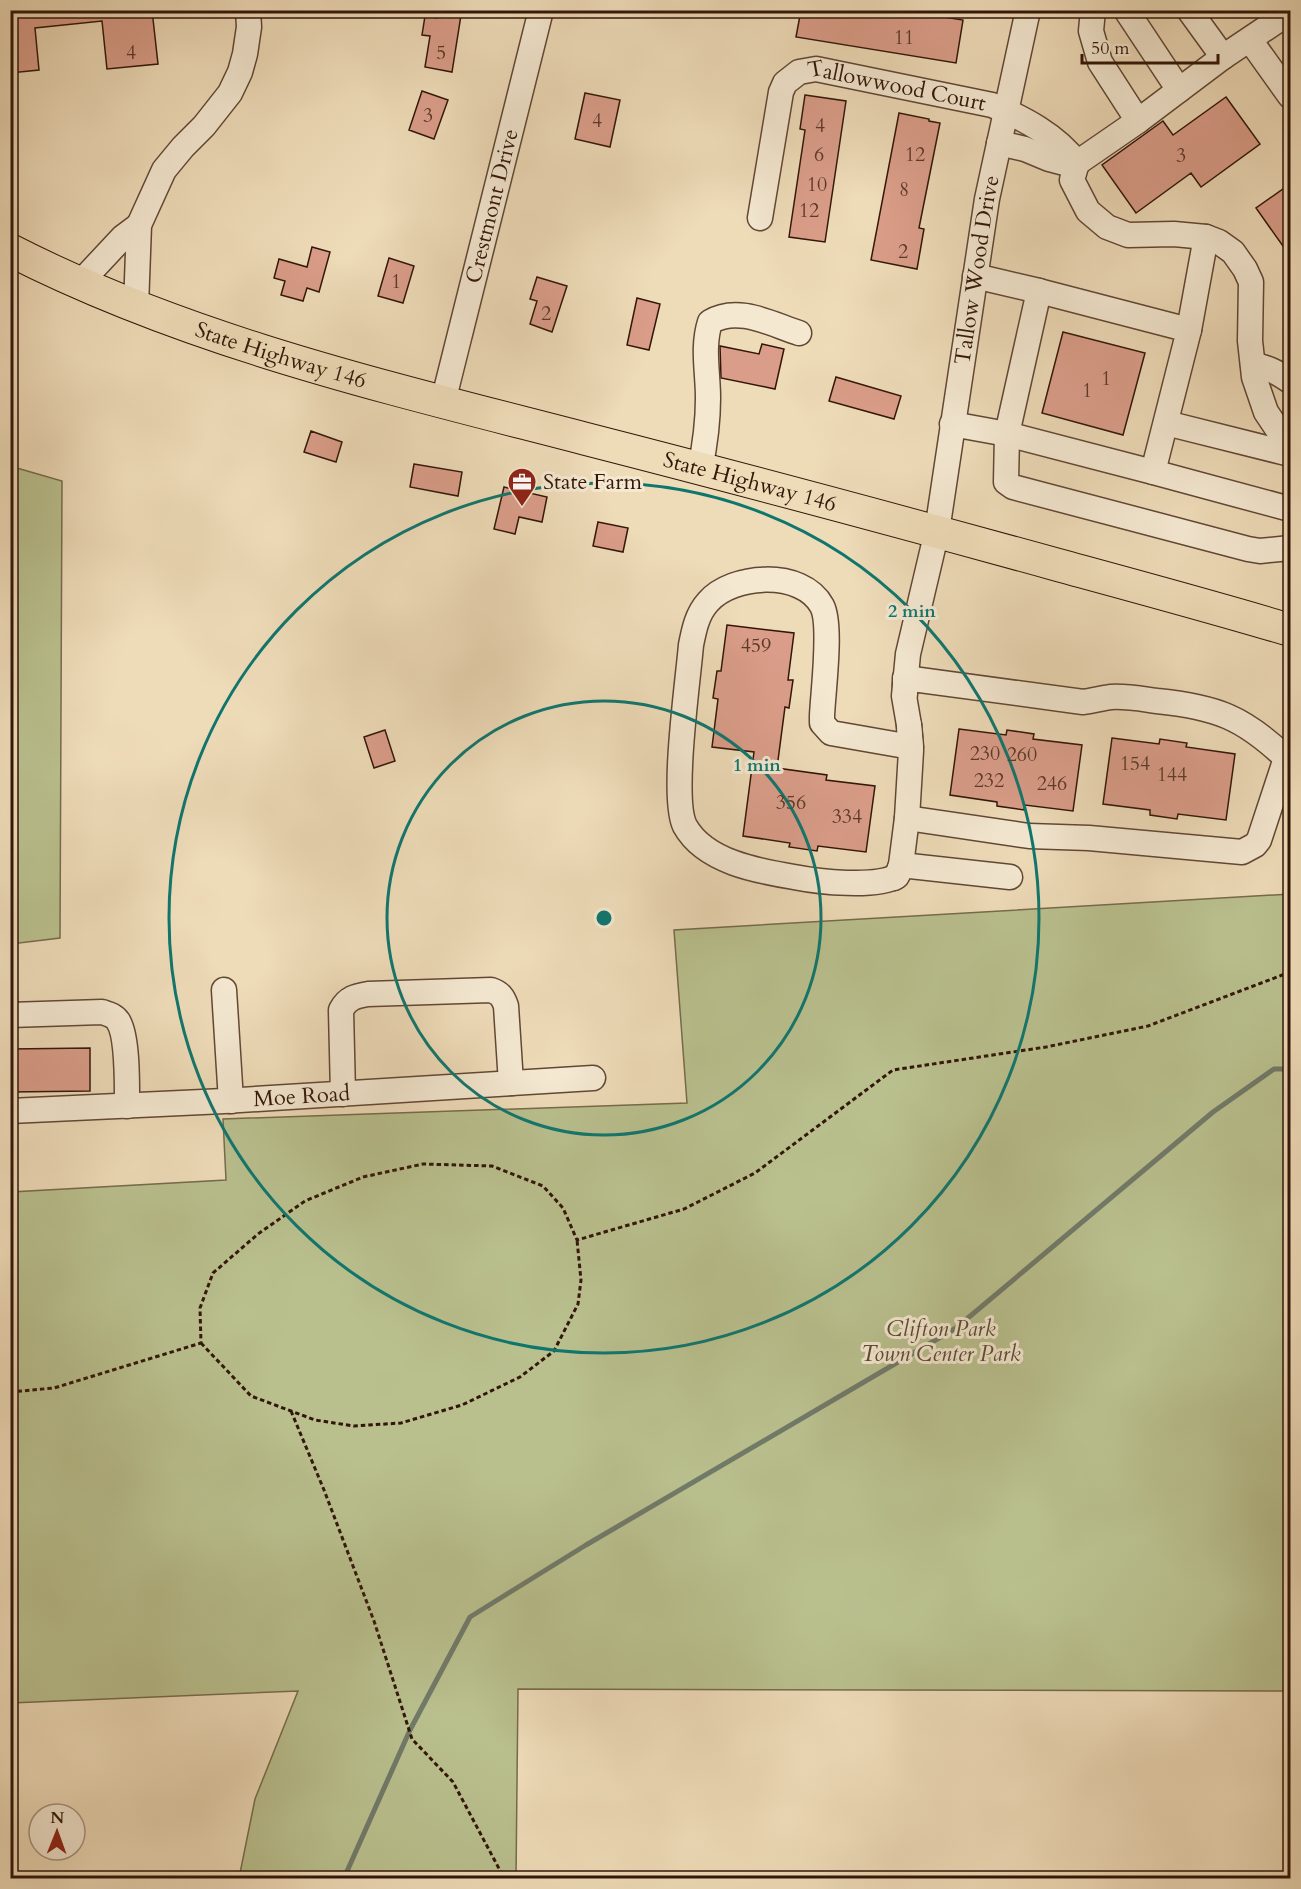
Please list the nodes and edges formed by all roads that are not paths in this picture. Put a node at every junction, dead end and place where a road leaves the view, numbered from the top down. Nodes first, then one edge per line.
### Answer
1 (248, 10) edge
2 (542, 10) edge
3 (1028, 10) edge
4 (1093, 10) edge
5 (1126, 10) edge
6 (1189, 10) edge
7 (1290, 12) edge
8 (1250, 40) junction
9 (1223, 57) junction
10 (1287, 84) edge
11 (1179, 90) junction
12 (1005, 111) junction
13 (1138, 121) junction
14 (999, 143) junction
15 (1077, 163) junction
16 (760, 218) dead end
17 (139, 225) junction
18 (1206, 237) junction
19 (10, 250) edge
20 (975, 276) junction
21 (79, 284) junction
22 (1039, 291) junction
23 (136, 307) junction
24 (1189, 330) junction
25 (799, 333) dead end
26 (1253, 365) junction
27 (1290, 381) edge
28 (443, 402) junction
29 (1166, 423) junction
30 (952, 424) junction
31 (1007, 434) junction
32 (1289, 442) edge
33 (700, 469) junction
34 (1153, 472) junction
35 (1290, 509) edge
36 (937, 531) junction
37 (1290, 548) edge
38 (1290, 630) edge
39 (905, 687) junction
40 (911, 747) junction
41 (1288, 760) edge
42 (907, 818) junction
43 (895, 873) junction
44 (1010, 877) dead end
45 (224, 990) dead end
46 (10, 1015) edge
47 (593, 1078) dead end
48 (511, 1083) junction
49 (343, 1094) junction
50 (231, 1101) junction
51 (127, 1106) junction
52 (10, 1111) edge

1 - 17 street
2 - 28 street, Crestmont Drive
3 - 12 street, Tallow Wood Drive
4 - 13 street
5 - 11 street
6 - 9 street
7 - 8 street
8 - 9 street
8 - 10 street
9 - 11 street
11 - 13 street
12 - 14 street, Tallow Wood Drive
12 - 15 street, Tallowwood Court
12 - 16 street, Tallowwood Court
13 - 15 street
14 - 15 street
14 - 20 street, Tallow Wood Drive
15 - 18 street
17 - 21 street
17 - 23 street
18 - 24 street
18 - 26 street
19 - 21 main road, State Highway 146
20 - 22 street
20 - 30 street, Tallow Wood Drive
21 - 23 main road, State Highway 146
22 - 24 street
22 - 31 street
23 - 28 main road, State Highway 146
24 - 29 street
25 - 33 street
26 - 27 street
26 - 32 street
28 - 33 main road, State Highway 146
29 - 32 street
29 - 34 street
30 - 31 street
30 - 36 street, Tallow Wood Drive
31 - 34 street
31 - 37 street
33 - 36 main road, State Highway 146
34 - 35 street
36 - 38 main road, State Highway 146
36 - 39 street, Tallow Wood Drive
39 - 40 street, Tallow Wood Drive
39 - 41 street
40 - 42 street, Tallow Wood Drive
40 - 43 street
41 - 42 street
42 - 43 street, Tallow Wood Drive
43 - 44 street
45 - 50 street
46 - 51 street
47 - 48 street, Moe Road
48 - 49 street, Moe Road
48 - 49 street
49 - 50 street, Moe Road
50 - 51 street, Moe Road
51 - 52 street, Moe Road

